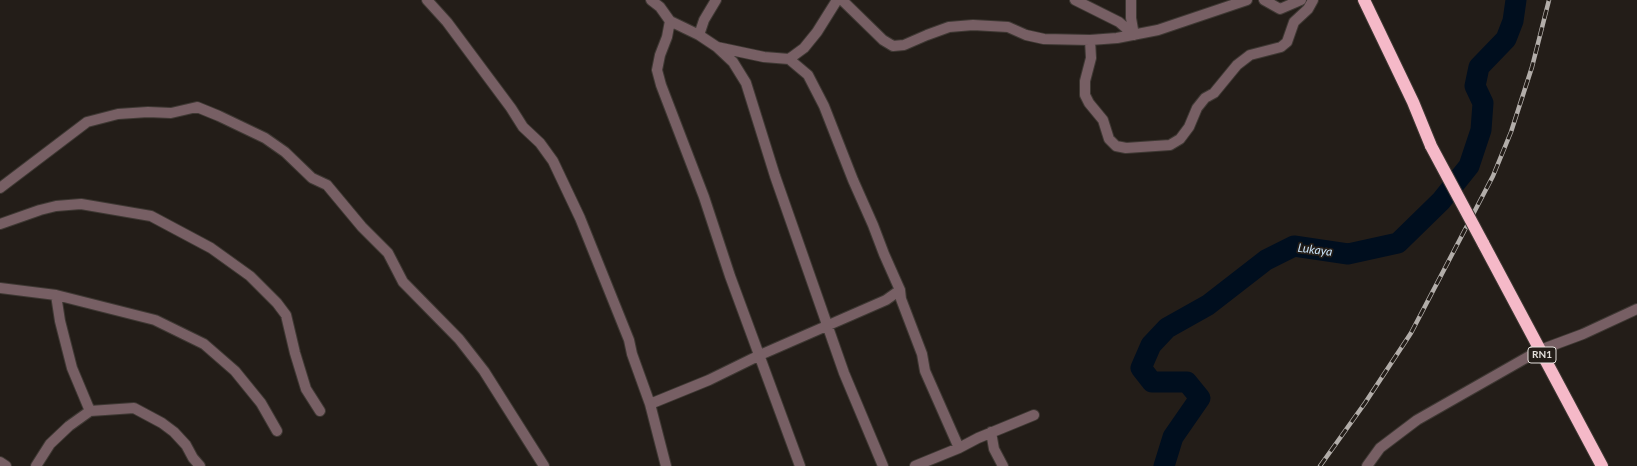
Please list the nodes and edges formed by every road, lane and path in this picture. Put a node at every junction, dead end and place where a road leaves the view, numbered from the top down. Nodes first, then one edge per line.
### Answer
1 (427, 0) edge
2 (651, 0) edge
3 (716, 0) edge
4 (837, 0) edge
5 (842, 0) edge
6 (1076, 0) edge
7 (1131, 0) edge
8 (1247, 0) edge
9 (1264, 0) edge
10 (1301, 0) edge
11 (1313, 0) edge
12 (1364, 0) edge
13 (670, 21) junction
14 (699, 35) junction
15 (1134, 35) junction
16 (1090, 40) junction
17 (717, 47) junction
18 (789, 59) junction
19 (0, 188) edge
20 (0, 224) edge
21 (0, 288) edge
22 (900, 290) junction
23 (56, 295) junction
24 (1637, 309) edge
25 (828, 325) junction
26 (1540, 350) junction
27 (760, 355) junction
28 (650, 404) junction
29 (90, 411) junction
30 (320, 412) dead end
31 (1034, 415) dead end
32 (276, 431) dead end
33 (991, 432) junction
34 (959, 448) junction
35 (0, 462) edge
36 (6, 466) edge
37 (36, 466) edge
38 (200, 466) edge
39 (544, 466) edge
40 (666, 466) edge
41 (800, 466) edge
42 (883, 466) edge
43 (916, 466) edge
44 (1003, 466) edge
45 (1367, 466) edge
46 (1602, 466) edge

1 - 28 street
2 - 13 street
3 - 14 street
4 - 18 street
5 - 16 street
6 - 15 street
7 - 15 street
8 - 15 street
9 - 10 street
11 - 16 street
12 - 26 highway, RN1, bridge
13 - 14 street
13 - 27 street
14 - 17 street
15 - 16 street
17 - 18 street
17 - 25 street
18 - 22 street
19 - 39 street
20 - 30 street
21 - 23 street
22 - 25 street
22 - 34 street
23 - 29 street
23 - 32 street
24 - 26 street
25 - 27 street
25 - 42 street
26 - 45 street
26 - 46 highway, RN1
27 - 28 street
27 - 41 street
28 - 40 street
29 - 37 street
29 - 38 street
31 - 33 street
33 - 34 street
33 - 44 street
34 - 43 street
35 - 36 street

